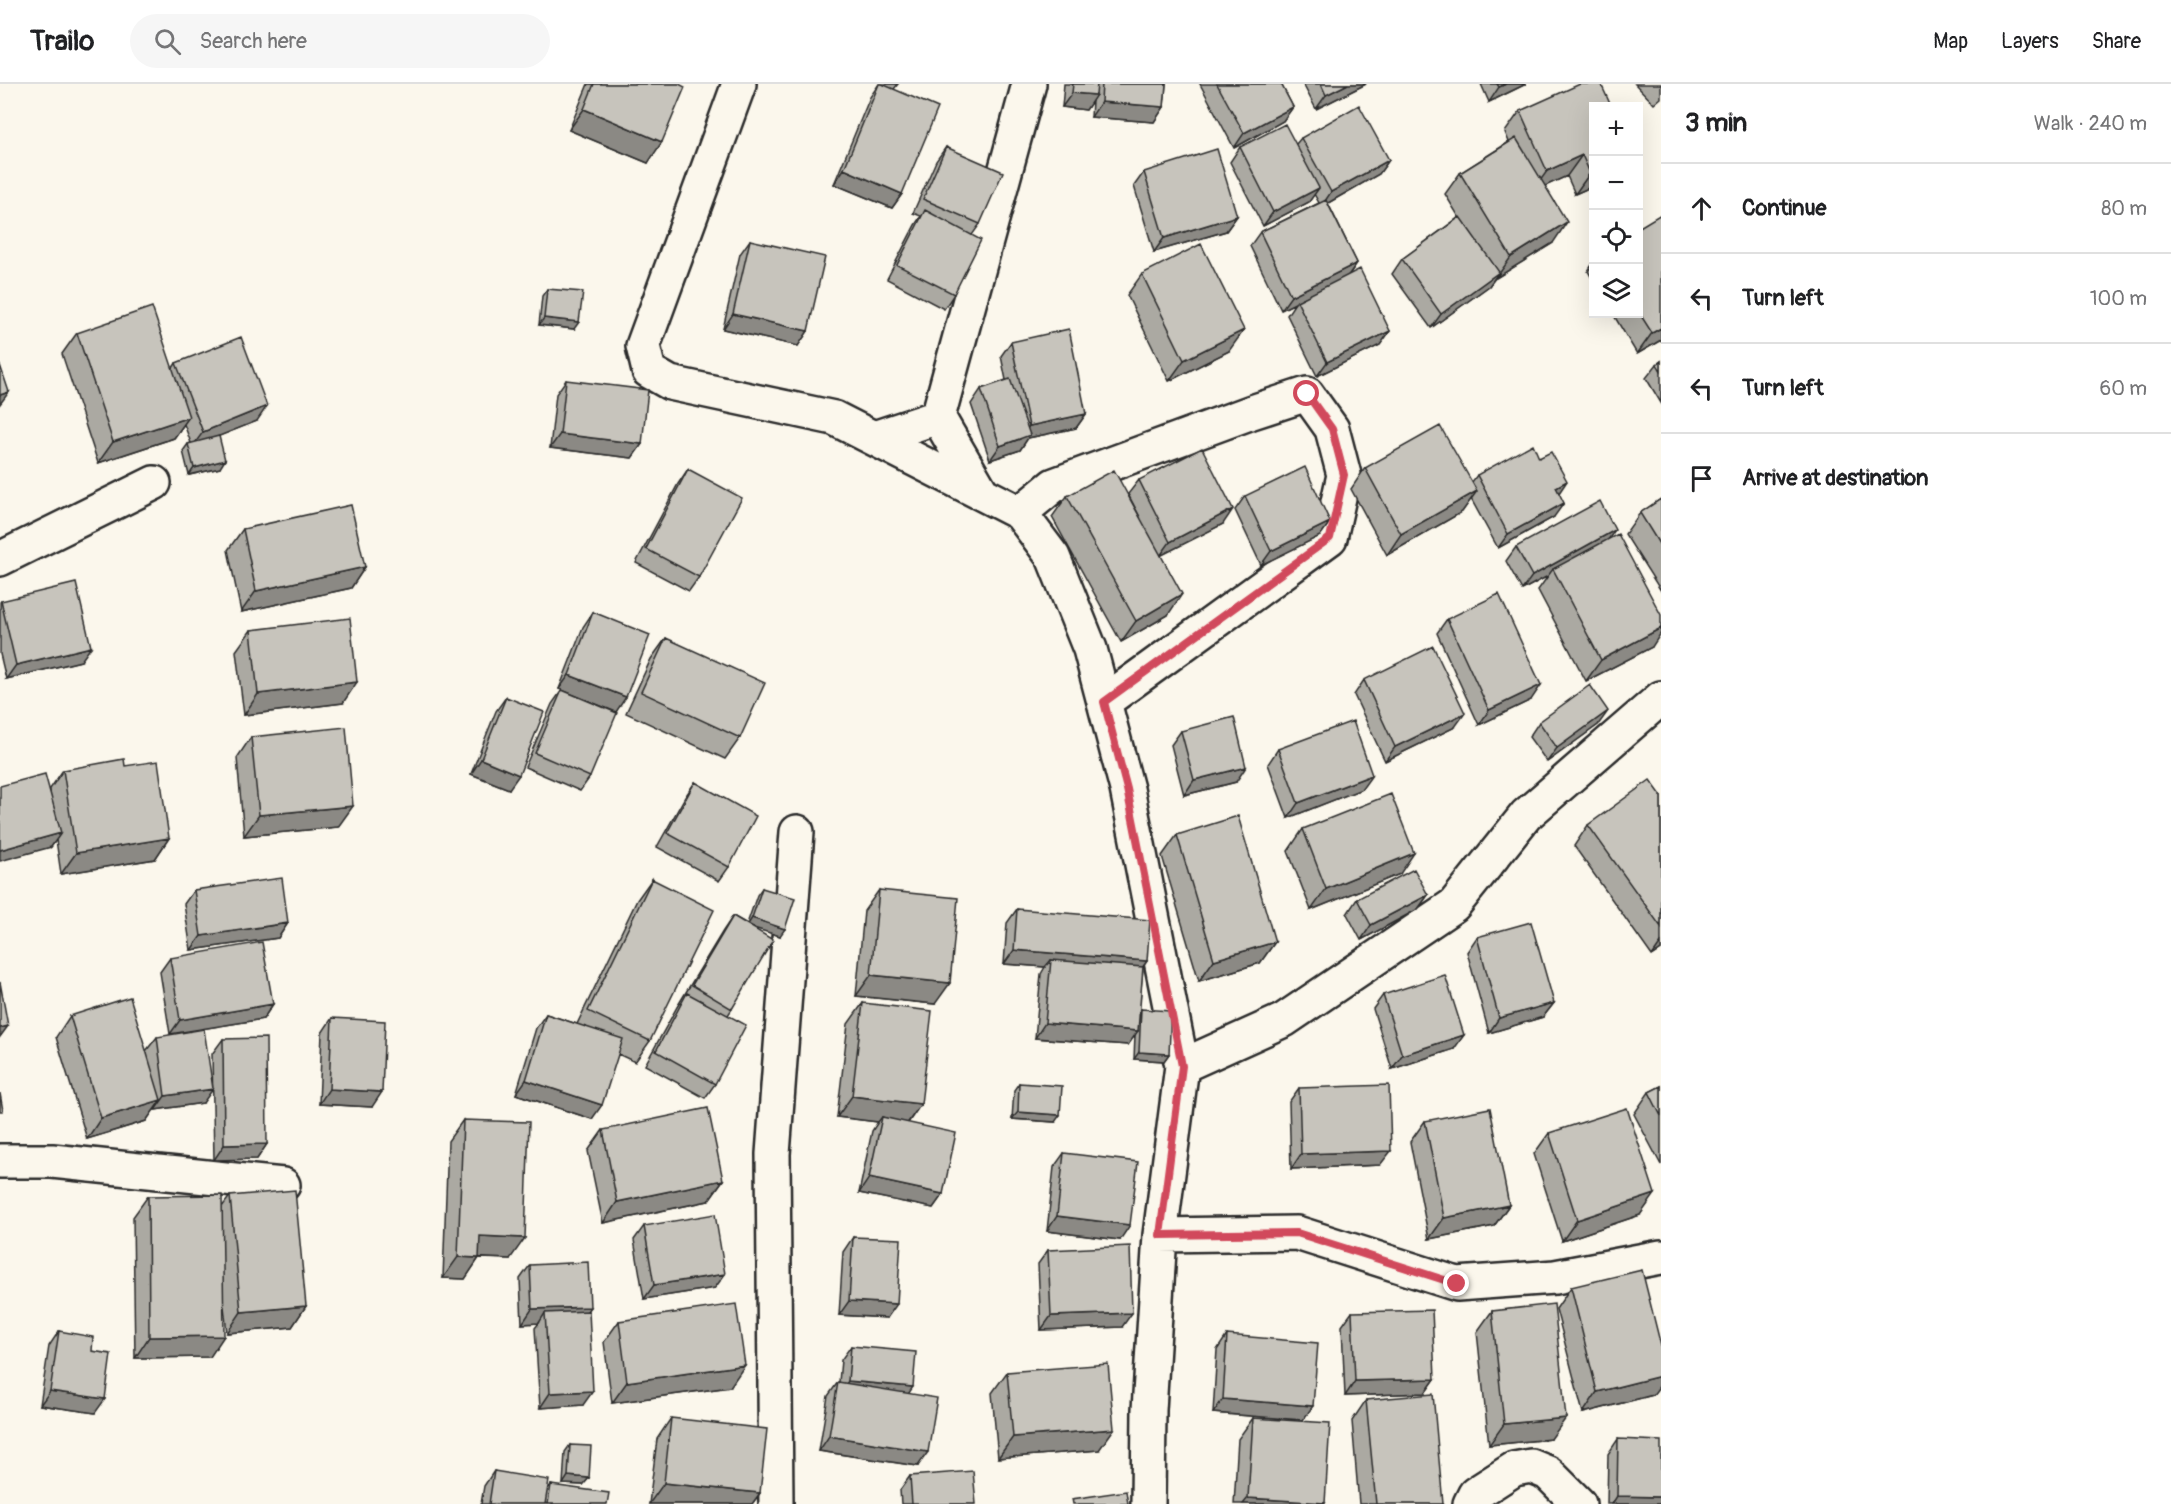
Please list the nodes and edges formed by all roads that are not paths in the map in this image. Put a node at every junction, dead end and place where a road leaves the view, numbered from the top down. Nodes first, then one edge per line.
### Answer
1 (739, 84) edge
2 (1029, 84) edge
3 (938, 417) junction
4 (874, 438) junction
5 (154, 483) dead end
6 (982, 493) junction
7 (1020, 513) junction
8 (0, 559) edge
9 (1661, 698) edge
10 (1104, 702) junction
11 (797, 832) dead end
12 (1182, 1066) junction
13 (0, 1161) edge
14 (284, 1185) dead end
15 (1160, 1235) junction
16 (1661, 1257) edge
17 (776, 1504) edge
18 (1148, 1504) edge
19 (1470, 1504) edge
20 (1579, 1504) edge

1 - 4 street
2 - 3 street
3 - 4 street
3 - 6 street
4 - 6 street
5 - 8 street
6 - 7 street
7 - 10 street
7 - 10 street
9 - 12 street
10 - 12 street
11 - 17 street
12 - 15 street
13 - 14 street
15 - 16 street
15 - 18 street
19 - 20 street

